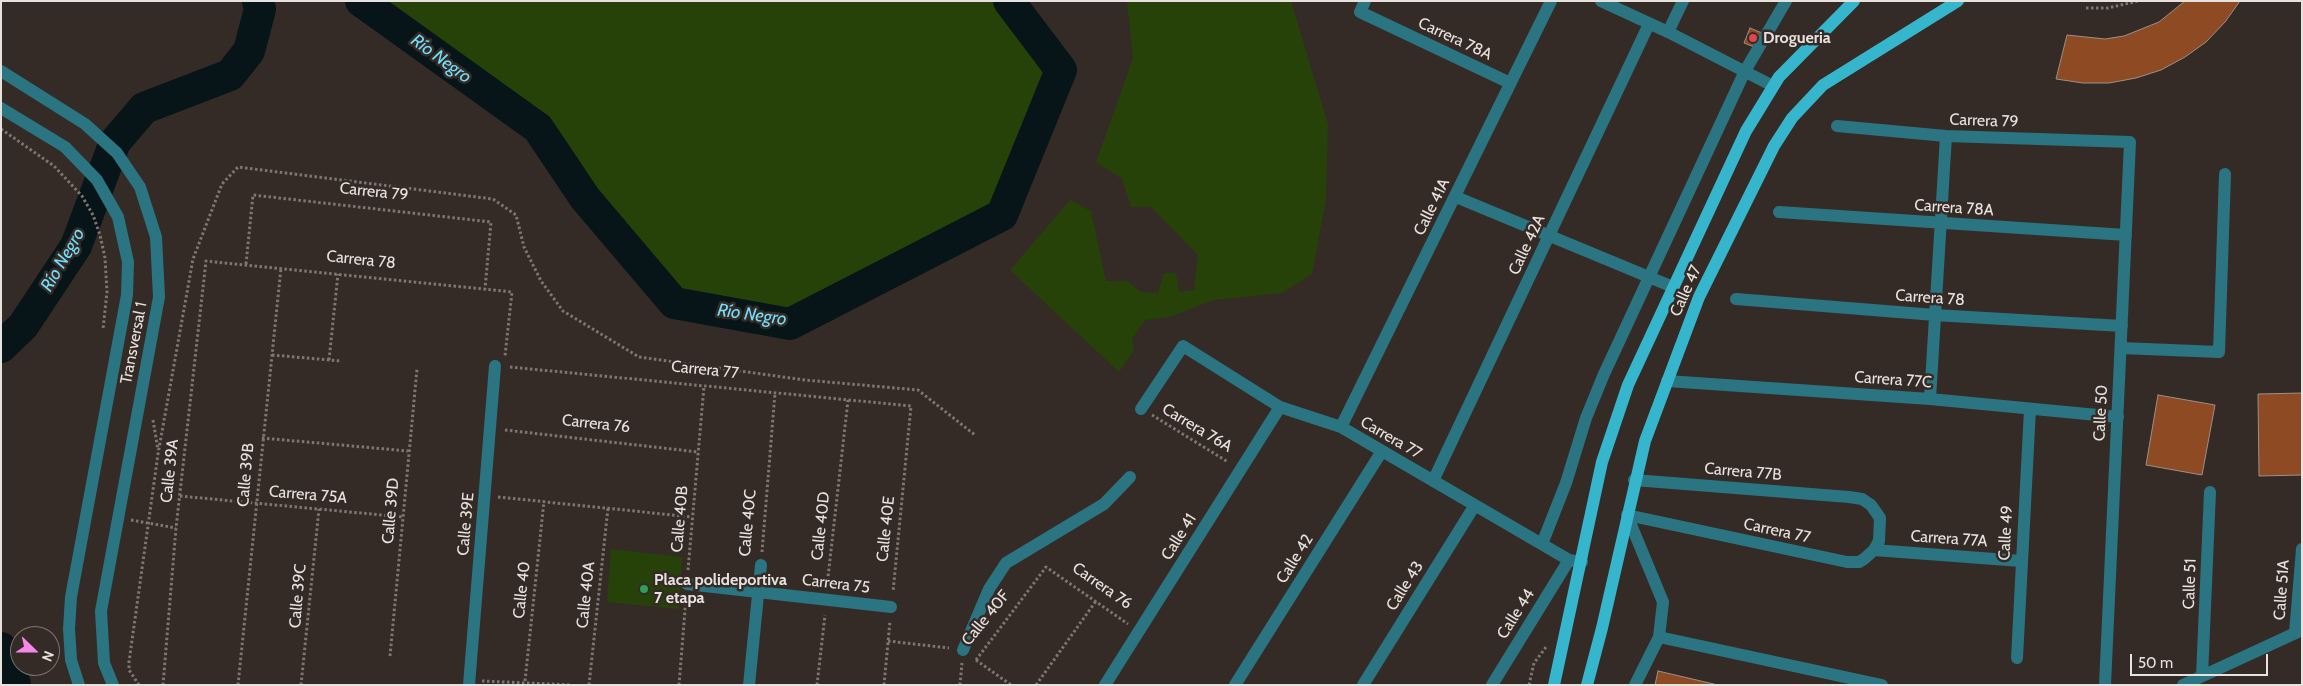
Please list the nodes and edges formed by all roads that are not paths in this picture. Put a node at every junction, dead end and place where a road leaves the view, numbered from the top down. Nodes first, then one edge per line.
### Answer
1 (1551, 1) edge
2 (1601, 1) edge
3 (1683, 1) edge
4 (1786, 1) edge
5 (1854, 1) edge
6 (1958, 1) edge
7 (1362, 7) edge
8 (1650, 24) junction
9 (1668, 32) junction
10 (1, 71) edge
11 (1745, 71) junction
12 (1510, 83) junction
13 (1773, 86) junction
14 (1, 108) edge
15 (1838, 126) dead end
16 (1946, 136) junction
17 (2130, 142) joint
18 (2226, 174) dead end
19 (1456, 197) junction
20 (1779, 212) dead end
21 (1941, 224) junction
22 (2126, 235) junction
23 (1549, 237) junction
24 (1649, 278) junction
25 (1673, 288) junction
26 (1736, 299) dead end
27 (1935, 315) junction
28 (2122, 326) junction
29 (2121, 348) junction
30 (499, 366) road end
31 (1667, 381) junction
32 (1930, 399) junction
33 (1280, 407) junction
34 (1141, 409) road end
35 (2030, 410) junction
36 (2118, 416) junction
37 (1341, 427) junction
38 (1382, 451) junction
39 (1130, 477) dead end
40 (1433, 480) junction
41 (1634, 480) junction
42 (2210, 492) dead end
43 (1475, 505) junction
44 (1626, 515) junction
45 (1542, 544) junction
46 (2302, 549) edge
47 (1874, 550) junction
48 (1569, 560) junction
49 (2021, 561) junction
50 (1582, 562) junction
51 (761, 565) road end
52 (687, 584) road end
53 (758, 592) junction
54 (891, 607) road end
55 (2299, 631) edge
56 (1659, 637) junction
57 (965, 656) road end
58 (2017, 658) dead end
59 (2202, 676) junction
60 (469, 683) edge
61 (1241, 683) edge
62 (79, 685) edge
63 (113, 685) edge
64 (749, 685) edge
65 (1105, 685) edge
66 (1364, 685) edge
67 (1492, 685) edge
68 (1554, 685) edge
69 (1587, 685) edge
70 (1635, 685) edge
71 (1882, 685) edge
72 (2105, 685) edge
73 (2183, 685) edge

1 - 12 street, Calle 41A
2 - 8 street
3 - 9 street
4 - 11 street
5 - 13 main road, Calle 47
6 - 31 main road, Calle 47
7 - 12 street, Carrera 78A
8 - 9 street
8 - 23 street, Calle 42A
9 - 11 street
10 - 63 street, Transversal 1
11 - 13 street
11 - 24 street
12 - 19 street, Calle 41A
13 - 25 main road, Calle 47
14 - 62 street, Transversal 1
15 - 16 street, Carrera 79
16 - 17 street, Carrera 79
16 - 21 street
17 - 22 street, Calle 50
18 - 29 street
19 - 23 street
19 - 37 street, Calle 41A
20 - 21 street, Carrera 78A
21 - 22 street, Carrera 78A
21 - 27 street
22 - 28 street, Calle 50
23 - 24 street
23 - 40 street, Calle 42A
24 - 25 street
24 - 45 street
25 - 50 main road, Calle 47
26 - 27 street, Carrera 78
27 - 28 street, Carrera 78
27 - 32 street
28 - 29 street, Calle 50
29 - 36 street, Calle 50
30 - 60 street, Calle 39E
31 - 32 street, Carrera 77C
31 - 41 main road, Calle 47
32 - 35 street, Carrera 77C
33 - 34 street, Carrera 77
33 - 37 street, Carrera 77
33 - 65 street, Calle 41
35 - 36 street, Carrera 77C
35 - 49 street, Calle 49
36 - 72 street, Calle 50
37 - 38 street, Carrera 77
38 - 40 street, Carrera 77
38 - 61 street, Calle 42
39 - 57 street
40 - 43 street, Carrera 77
41 - 44 main road, Calle 47
41 - 47 street, Carrera 77B
42 - 59 street, Calle 51
43 - 45 street, Carrera 77
43 - 66 street, Calle 43
44 - 47 street, Carrera 77
44 - 56 street
44 - 69 main road, Calle 47
45 - 48 street, Carrera 77
46 - 55 street, Calle 51A
47 - 49 street, Carrera 77A
48 - 50 street, Carrera 77
48 - 67 street, Calle 44
49 - 58 street, Calle 49
50 - 68 main road, Calle 47
51 - 53 street, Calle 40C
52 - 53 street, Carrera 75
53 - 54 street, Carrera 75
53 - 64 street, Calle 40C
55 - 59 street
56 - 70 street
56 - 71 street
59 - 73 street

